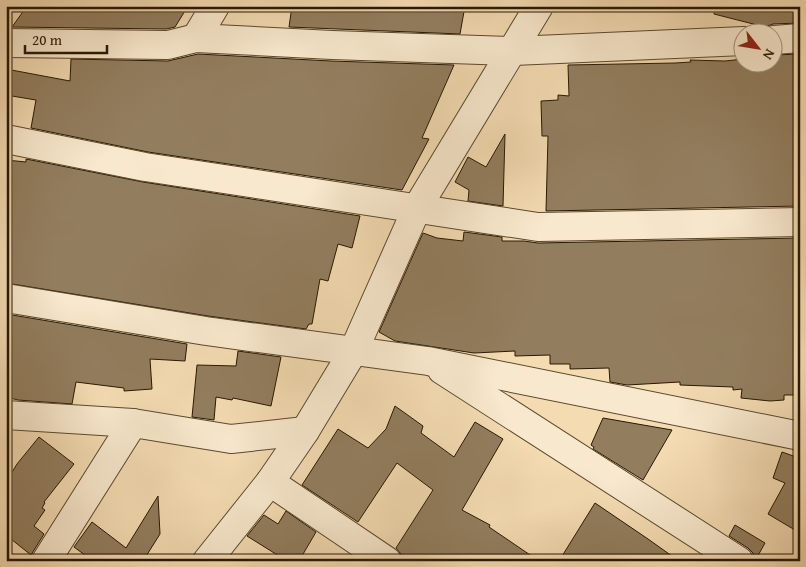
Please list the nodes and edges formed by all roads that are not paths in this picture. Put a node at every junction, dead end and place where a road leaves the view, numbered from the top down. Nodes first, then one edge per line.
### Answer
1 (215, 6) edge
2 (539, 6) edge
3 (196, 38) junction
4 (800, 38) edge
5 (784, 39) edge
6 (734, 41) edge
7 (6, 43) edge
8 (513, 51) junction
9 (6, 139) edge
10 (417, 208) junction
11 (800, 222) edge
12 (6, 298) edge
13 (354, 350) junction
14 (428, 361) junction
15 (6, 415) edge
16 (133, 423) junction
17 (305, 431) junction
18 (800, 436) edge
19 (270, 482) junction
20 (46, 561) edge
21 (207, 561) edge
22 (387, 561) edge
23 (739, 561) edge

1 - 3 street
2 - 8 street
3 - 7 street
3 - 8 street
4 - 5 street
6 - 8 street
8 - 10 street
9 - 10 street
10 - 11 street
10 - 13 street
12 - 13 street
13 - 14 street
13 - 17 street
14 - 18 street
14 - 23 street
15 - 16 street
16 - 17 street
16 - 20 street
17 - 19 street
19 - 21 street
19 - 22 street

